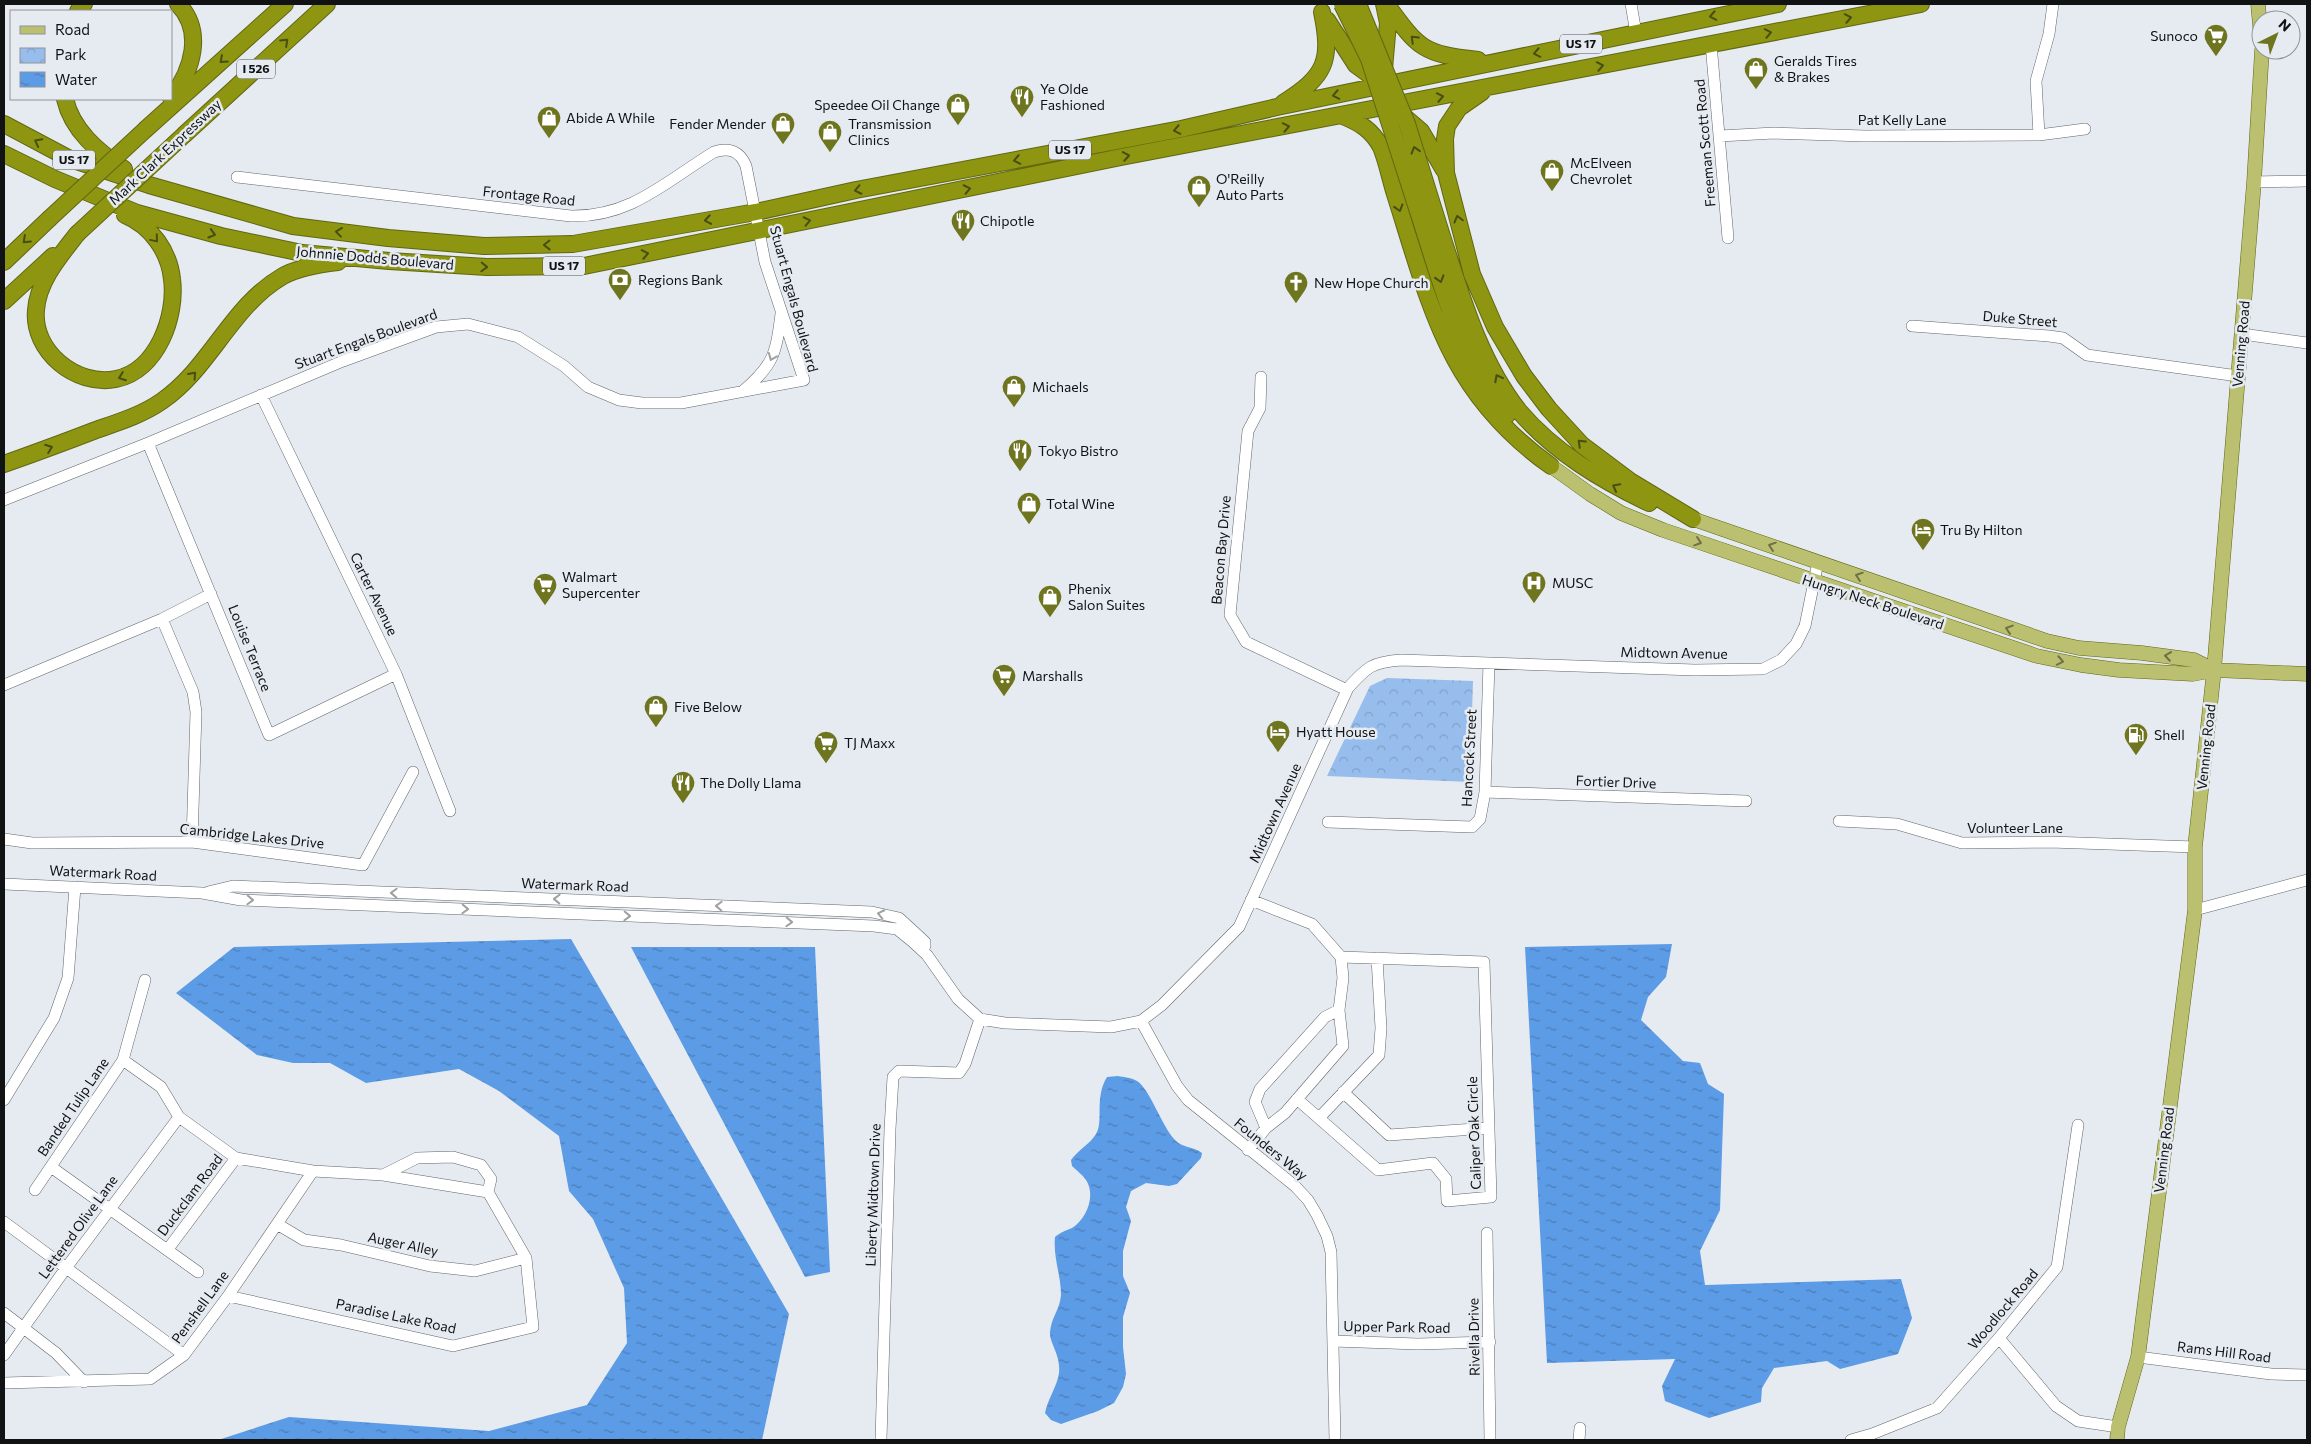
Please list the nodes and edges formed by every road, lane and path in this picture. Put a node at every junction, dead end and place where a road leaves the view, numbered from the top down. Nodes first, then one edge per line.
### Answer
1 (178, 4) edge
2 (285, 4) edge
3 (327, 4) edge
4 (1342, 4) edge
5 (1358, 4) edge
6 (1385, 4) edge
7 (1631, 4) edge
8 (1778, 4) edge
9 (1913, 4) edge
10 (2052, 4) edge
11 (1320, 8) edge
12 (1881, 8) edge
13 (1636, 33) junction
14 (1711, 44) junction
15 (2261, 60) edge
16 (1492, 62) junction
17 (1384, 86) junction
18 (1490, 87) junction
19 (172, 96) edge
20 (65, 100) edge
21 (169, 100) edge
22 (1392, 106) junction
23 (1277, 107) junction
24 (1343, 116) junction
25 (4, 124) edge
26 (146, 129) junction
27 (2085, 129) dead end
28 (2039, 135) junction
29 (1720, 136) junction
30 (4, 154) edge
31 (1387, 161) junction
32 (4, 163) edge
33 (1446, 173) junction
34 (237, 176) dead end
35 (2307, 181) edge
36 (2254, 182) junction
37 (149, 185) junction
38 (756, 212) junction
39 (760, 231) junction
40 (1432, 231) junction
41 (76, 234) junction
42 (1728, 238) dead end
43 (366, 259) junction
44 (4, 262) edge
45 (4, 301) edge
46 (782, 311) junction
47 (1912, 326) dead end
48 (2242, 334) junction
49 (2307, 343) edge
50 (2238, 376) junction
51 (1261, 377) dead end
52 (742, 392) junction
53 (261, 394) junction
54 (148, 443) junction
55 (4, 464) edge
56 (1551, 466) junction
57 (4, 500) edge
58 (1693, 519) junction
59 (1818, 562) junction
60 (1814, 582) junction
61 (211, 594) junction
62 (162, 619) junction
63 (1489, 663) junction
64 (2214, 670) junction
65 (396, 674) junction
66 (2307, 674) edge
67 (4, 685) edge
68 (1347, 690) junction
69 (413, 772) dead end
70 (1485, 792) junction
71 (1746, 801) dead end
72 (450, 811) dead end
73 (1839, 821) dead end
74 (1328, 822) dead end
75 (4, 839) edge
76 (192, 842) junction
77 (2195, 847) junction
78 (2307, 880) edge
79 (4, 884) edge
80 (75, 887) junction
81 (1251, 900) junction
82 (2194, 910) junction
83 (1341, 957) junction
84 (1377, 958) junction
85 (145, 980) dead end
86 (1339, 1010) junction
87 (980, 1019) junction
88 (1141, 1021) junction
89 (123, 1060) junction
90 (1344, 1092) junction
91 (1297, 1099) junction
92 (4, 1100) edge
93 (179, 1117) junction
94 (1319, 1118) junction
95 (2078, 1125) dead end
96 (1266, 1128) junction
97 (1489, 1128) junction
98 (1248, 1150) junction
99 (236, 1158) junction
100 (51, 1167) junction
101 (313, 1171) junction
102 (383, 1176) junction
103 (34, 1190) dead end
104 (488, 1192) junction
105 (110, 1209) junction
106 (4, 1222) edge
107 (277, 1224) junction
108 (1487, 1233) dead end
109 (168, 1249) junction
110 (526, 1258) junction
111 (66, 1268) junction
112 (198, 1272) dead end
113 (228, 1296) junction
114 (4, 1313) edge
115 (24, 1327) junction
116 (1999, 1338) junction
117 (1334, 1341) junction
118 (1490, 1342) junction
119 (4, 1355) edge
120 (184, 1355) junction
121 (2138, 1357) junction
122 (2307, 1375) edge
123 (84, 1382) junction
124 (4, 1383) edge
125 (1580, 1428) dead end
126 (2117, 1434) edge
127 (881, 1440) edge
128 (1335, 1440) edge
129 (1490, 1440) edge
130 (1579, 1440) edge
131 (1851, 1440) edge

1 - 19 highway
2 -> 26 highway, Mark Clark Expressway / I 526
41 -> 3 highway, Mark Clark Expressway / I 526, bridge
4 - 40 highway, bridge
40 -> 5 highway, bridge
16 -> 6 highway
6 - 17 highway
7 - 13 street
8 -> 13 highway, US 17
9 - 12 highway, US 17
10 - 28 street
11 - 17 highway
11 - 23 highway
14 -> 12 highway, US 17
13 -> 16 highway, US 17
18 -> 14 highway, US 17
14 - 29 street, Freeman Scott Road
15 - 36 main road, Venning Road
16 - 17 highway, US 17
17 - 22 highway
17 -> 23 highway, US 17
22 -> 18 highway, US 17
18 - 33 highway
20 - 37 highway
21 - 26 highway
22 - 24 highway, US 17
22 - 31 highway
22 - 33 highway
23 -> 38 highway, US 17
24 - 31 highway
39 -> 24 highway, US 17
37 -> 25 highway, Johnnie Dodds Boulevard / US 17
26 -> 44 highway, Mark Clark Expressway, bridge
27 - 28 street, Pat Kelly Lane
28 - 29 street, Pat Kelly Lane
29 - 42 street, Freeman Scott Road
30 -> 43 highway, Johnnie Dodds Boulevard / US 17
31 -> 56 highway
32 -> 41 highway
58 -> 33 highway
34 - 38 street, Frontage Road
35 - 36 street
36 - 48 main road, Venning Road
38 -> 37 highway, Johnnie Dodds Boulevard / US 17
38 - 39 street, Stuart Engals Boulevard
43 -> 39 highway, Johnnie Dodds Boulevard / US 17
39 - 46 street, Stuart Engals Boulevard
40 -> 56 highway
58 -> 40 highway
41 - 45 highway, Mark Clark Expressway / I 526
55 -> 43 highway
46 -> 52 street
46 - 52 street, Stuart Engals Boulevard
47 - 50 street, Duke Street
48 - 49 street
48 - 50 main road, Venning Road
50 - 64 main road, Venning Road
51 - 68 street, Beacon Bay Drive
52 - 53 street, Stuart Engals Boulevard
53 - 54 street, Stuart Engals Boulevard
53 - 65 street, Carter Avenue
54 - 57 street, Stuart Engals Boulevard
54 - 61 street, Louise Terrace
56 -> 60 main road, Hungry Neck Boulevard
59 -> 58 main road, Hungry Neck Boulevard
59 - 60 street, Midtown Avenue
64 -> 59 main road, Hungry Neck Boulevard
60 - 63 street, Midtown Avenue
60 -> 64 main road, Hungry Neck Boulevard
61 - 62 street
61 - 65 street, Louise Terrace
62 - 67 street
62 - 76 street
63 - 68 street, Midtown Avenue
63 - 70 street, Hancock Street
64 - 66 main road, Hungry Neck Boulevard
64 - 77 main road, Venning Road
65 - 72 street, Carter Avenue
68 - 81 street, Midtown Avenue
69 - 76 street, Cambridge Lakes Drive
70 - 71 street, Fortier Drive
70 - 74 street, Hancock Street
73 - 77 street, Volunteer Lane
75 - 76 street, Cambridge Lakes Drive
77 - 82 main road, Venning Road
78 - 82 street
79 - 80 street, Watermark Road
80 - 87 street, Watermark Road
80 - 92 street
81 - 83 street
81 - 88 street, Midtown Avenue
82 - 121 main road, Venning Road
83 - 84 street, Caliper Oak Circle
83 - 86 street
84 - 90 street
84 - 97 street, Caliper Oak Circle
85 - 89 street, Banded Tulip Lane
86 - 91 street
86 - 96 street
87 - 88 street, Midtown Avenue
87 - 127 street, Liberty Midtown Drive
88 - 98 street, Founders Way
89 - 93 street
89 - 100 street, Banded Tulip Lane
90 - 94 street
90 - 97 street
91 - 94 street, Caliper Oak Circle
91 - 96 street
93 - 99 street
93 - 105 street, Lettered Olive Lane
94 - 97 street, Caliper Oak Circle
95 - 116 street, Woodlock Road
96 - 98 street
98 - 117 street, Founders Way
99 - 101 street
99 - 109 street, Duckclam Road
100 - 103 street, Banded Tulip Lane
100 - 105 street
101 - 102 street
101 - 107 street, Penshell Lane
102 - 104 street
102 - 104 street, Paradise Lake Road
104 - 110 street, Paradise Lake Road
105 - 109 street
105 - 111 street, Lettered Olive Lane
106 - 111 street
107 - 110 street, Auger Alley
107 - 113 street, Penshell Lane
108 - 118 street, Rivella Drive
109 - 112 street
110 - 113 street, Paradise Lake Road
111 - 115 street, Lettered Olive Lane
111 - 120 street
113 - 120 street, Penshell Lane
114 - 115 street
115 - 119 street, Lettered Olive Lane
115 - 123 street
116 - 126 street
116 - 131 street, Woodlock Road
117 - 118 street, Upper Park Road
117 - 128 street, Founders Way
118 - 129 street, Rivella Drive
120 - 123 street, Penshell Lane
121 - 122 street, Rams Hill Road
121 - 126 main road, Venning Road
123 - 124 street, Penshell Lane
125 - 130 street

